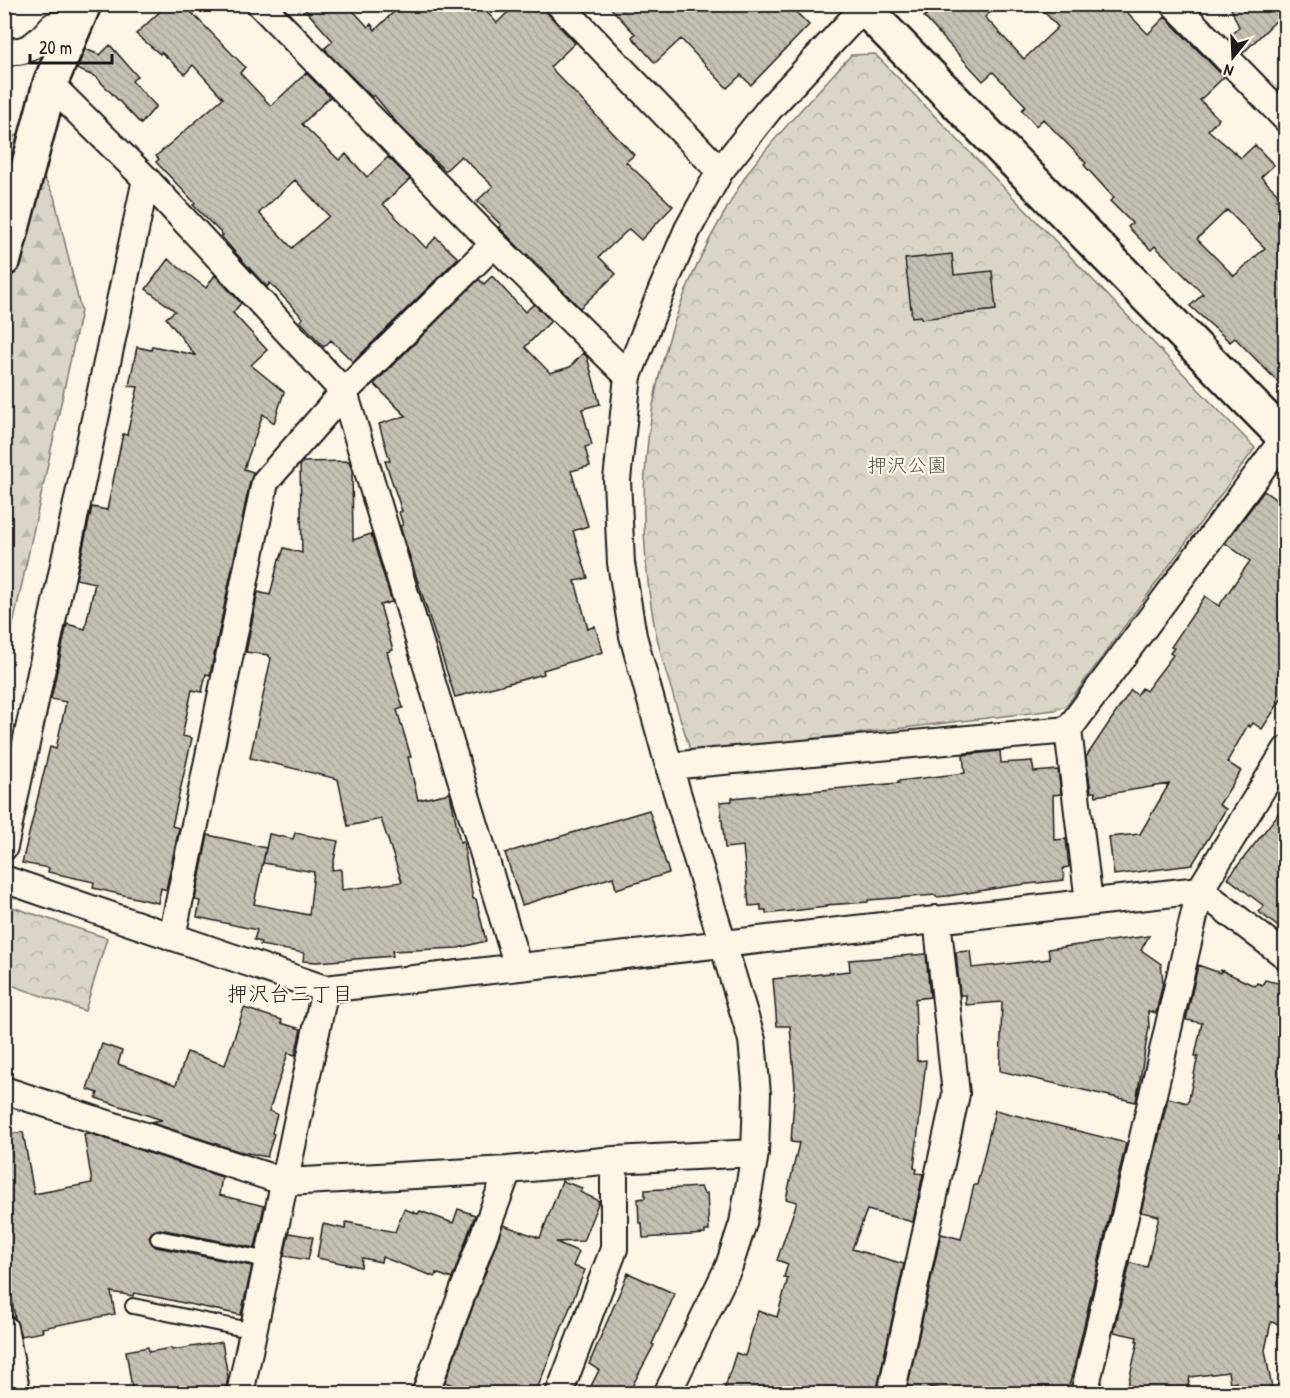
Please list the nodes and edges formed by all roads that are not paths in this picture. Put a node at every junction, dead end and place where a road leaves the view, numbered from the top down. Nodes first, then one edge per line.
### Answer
1 (260, 4) edge
2 (559, 4) edge
3 (1174, 4) edge
4 (864, 6) edge
5 (80, 14) edge
6 (4, 54) edge
7 (50, 84) junction
8 (1286, 119) edge
9 (720, 171) junction
10 (146, 179) junction
11 (494, 244) junction
12 (4, 260) edge
13 (628, 376) junction
14 (344, 392) junction
15 (1285, 438) edge
16 (1068, 730) junction
17 (1286, 750) edge
18 (669, 766) junction
19 (4, 847) edge
20 (4, 879) edge
21 (1200, 890) junction
22 (1089, 902) junction
23 (938, 919) junction
24 (172, 937) junction
25 (722, 944) junction
26 (1286, 956) edge
27 (518, 967) junction
28 (325, 989) junction
29 (4, 1090) edge
30 (755, 1152) junction
31 (614, 1160) junction
32 (508, 1170) junction
33 (285, 1182) junction
34 (158, 1238) dead end
35 (268, 1260) junction
36 (133, 1306) dead end
37 (4, 1328) edge
38 (254, 1331) junction
39 (17, 1394) edge
40 (240, 1394) edge
41 (425, 1394) edge
42 (559, 1394) edge
43 (668, 1394) edge
44 (891, 1394) edge
45 (1084, 1394) edge

1 - 11 street
2 - 9 street
3 - 8 street
4 - 9 street
4 - 15 street
5 - 6 street
5 - 7 street
7 - 10 street
7 - 12 street
9 - 13 street
10 - 14 street
10 - 19 street
11 - 13 street
11 - 14 street
13 - 18 street
14 - 24 street
14 - 27 street
15 - 16 street
16 - 18 street
16 - 22 street
17 - 21 street
18 - 25 street
20 - 24 street
21 - 22 street
21 - 26 street
21 - 45 street
22 - 23 street
23 - 25 street
23 - 44 street
24 - 28 street
25 - 27 street
25 - 30 street
27 - 28 street
28 - 33 street
29 - 33 street
30 - 31 street
30 - 43 street
31 - 32 street
31 - 42 street
32 - 33 street
32 - 41 street
33 - 35 street
34 - 35 lane
35 - 38 street
36 - 38 lane
37 - 39 street
38 - 40 street

